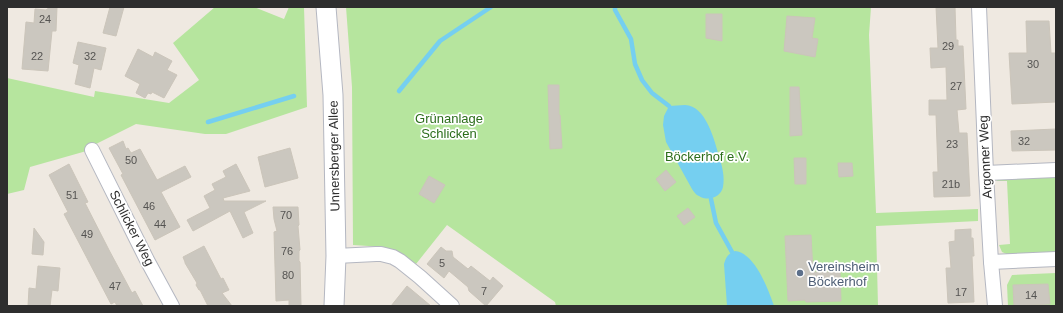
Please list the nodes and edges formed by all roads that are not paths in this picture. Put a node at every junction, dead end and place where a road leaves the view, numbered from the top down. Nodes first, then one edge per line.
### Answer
1 (326, 7) edge
2 (979, 7) edge
3 (92, 150) dead end
4 (1056, 170) edge
5 (986, 172) junction
6 (336, 256) junction
7 (1056, 259) edge
8 (991, 262) junction
9 (172, 306) edge
10 (334, 306) edge
11 (452, 306) edge
12 (995, 306) edge

1 - 6 main road, Unnersberger Allee
2 - 5 street, Argonner Weg
3 - 9 street, Schlicker Weg
4 - 5 street
5 - 8 street, Argonner Weg
6 - 10 main road, Unnersberger Allee
6 - 11 street
7 - 8 street
8 - 12 street, Argonner Weg

